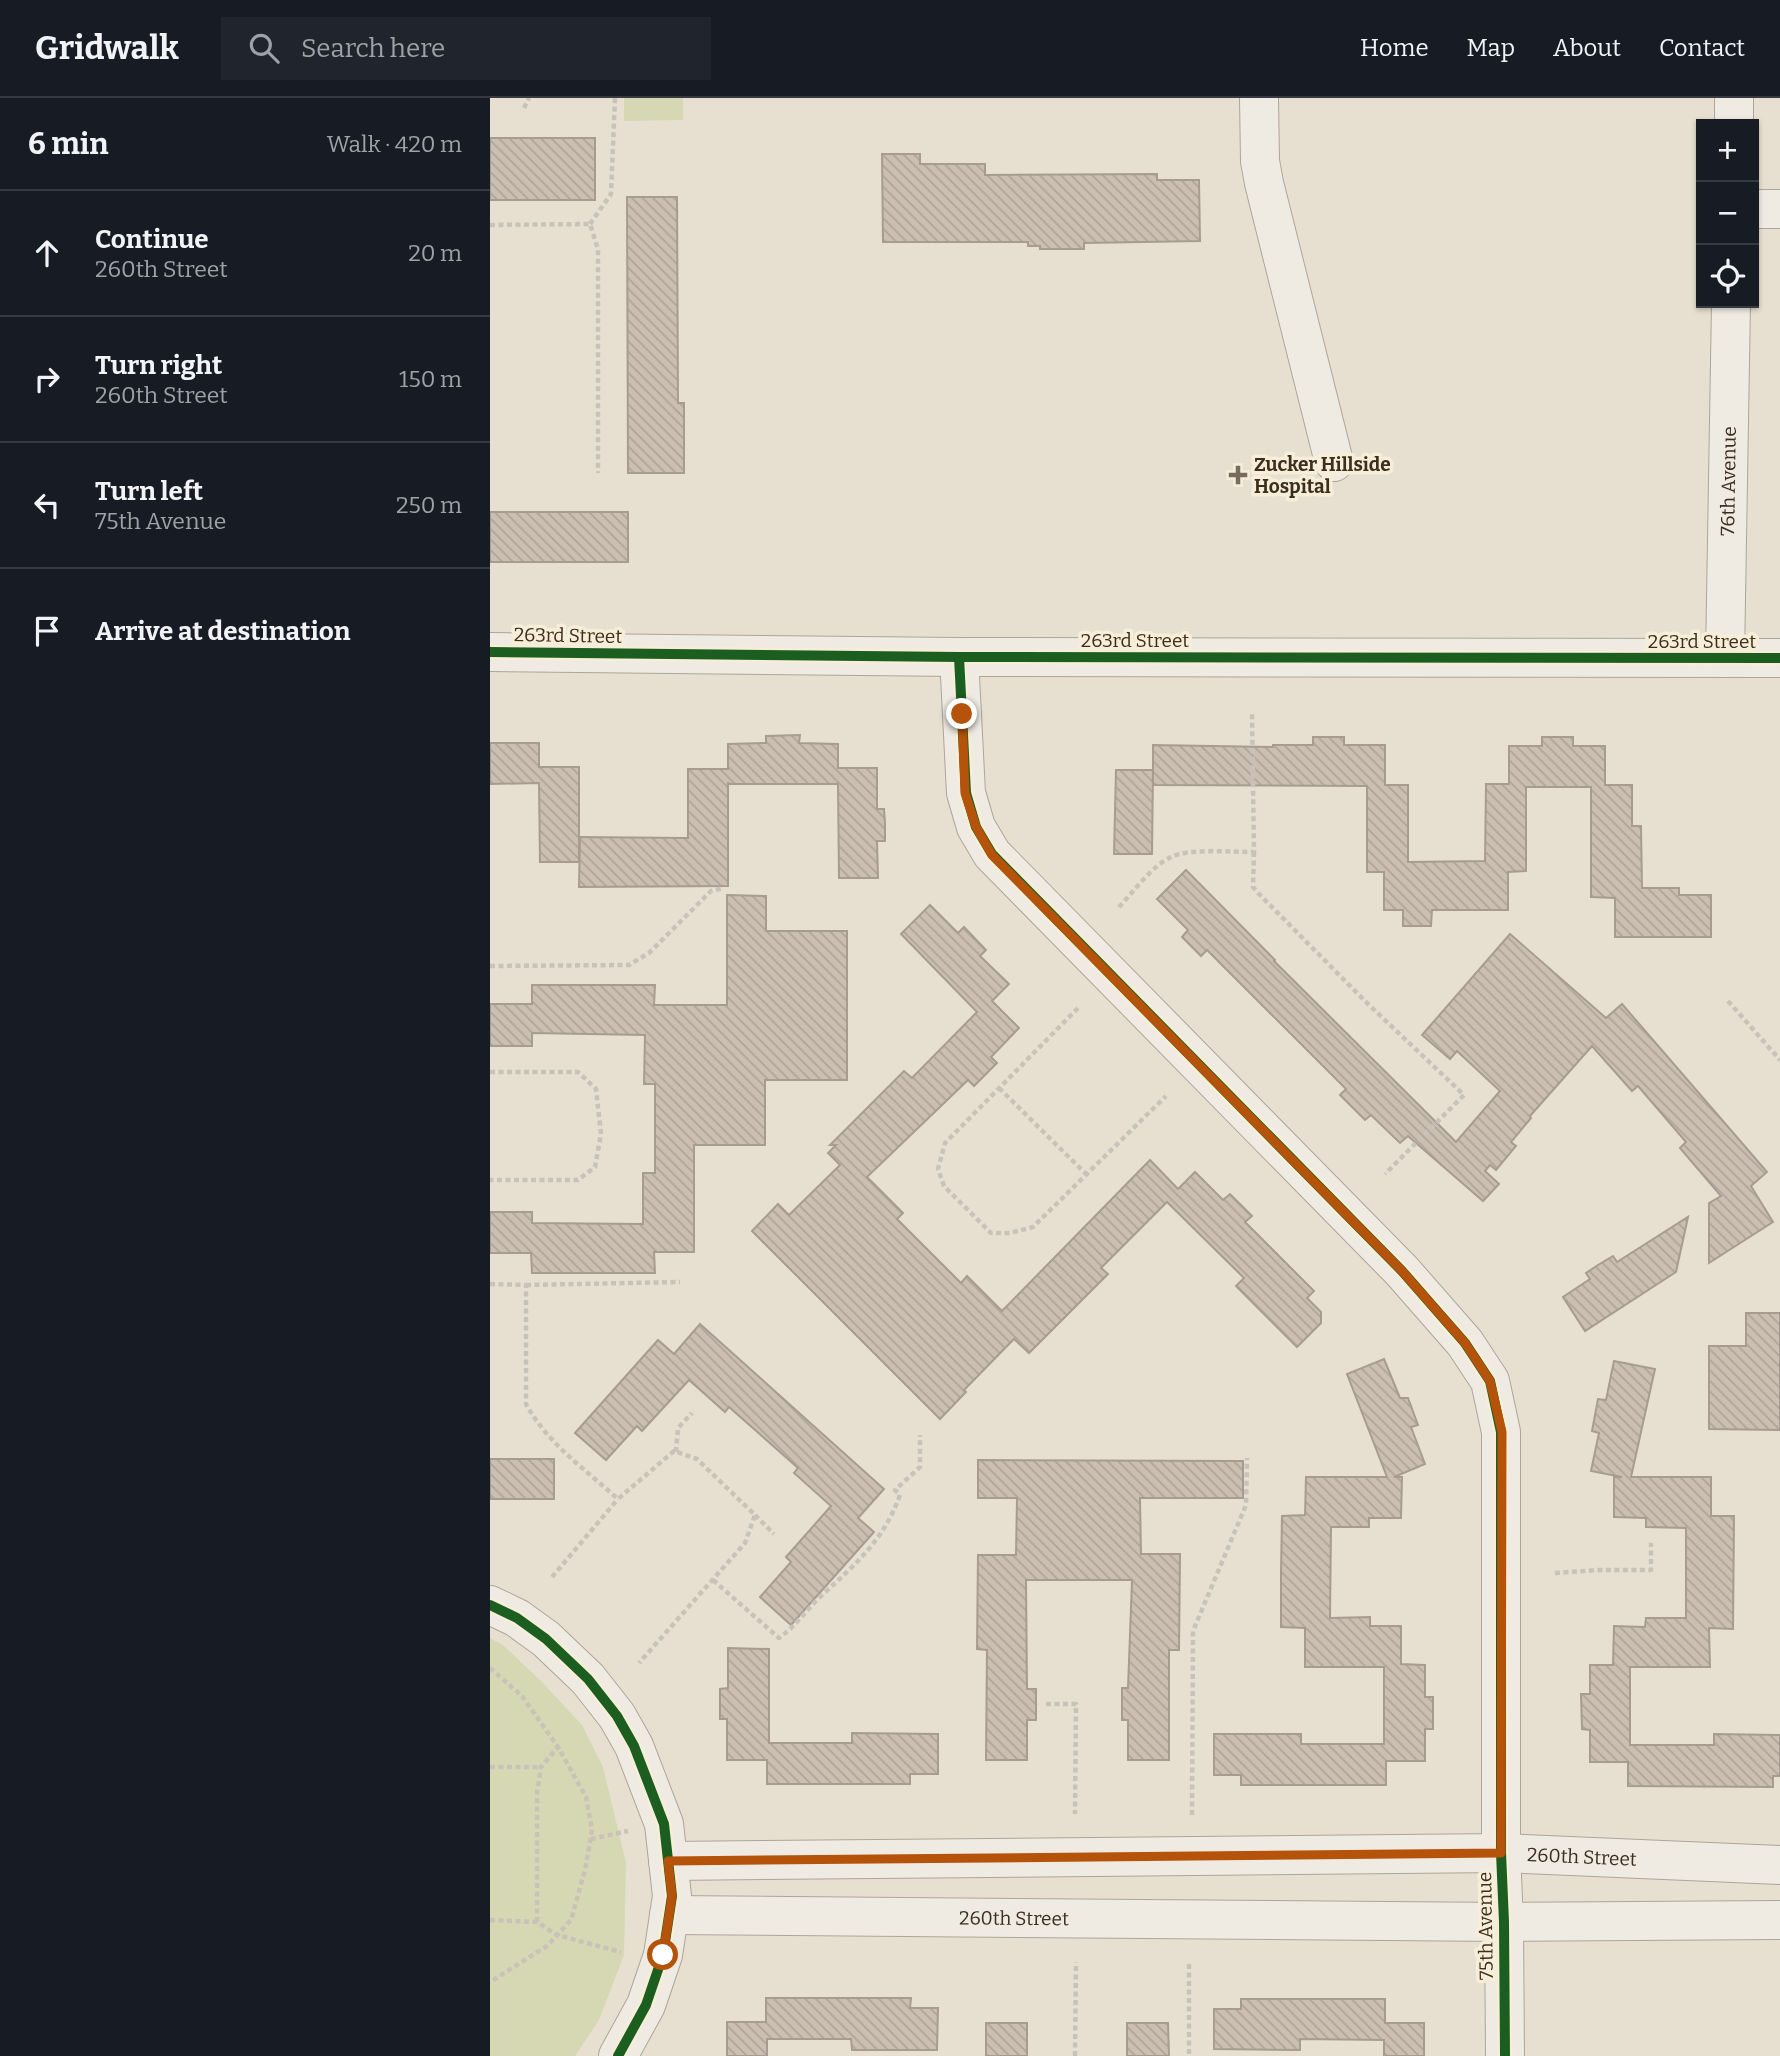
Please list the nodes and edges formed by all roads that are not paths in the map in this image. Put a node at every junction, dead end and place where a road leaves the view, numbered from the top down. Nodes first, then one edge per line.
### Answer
1 (1259, 98) edge
2 (1734, 98) edge
3 (1734, 119) edge
4 (1759, 209) edge
5 (1780, 209) edge
6 (1731, 308) edge
7 (1334, 462) dead end
8 (490, 652) edge
9 (959, 657) junction
10 (1726, 658) junction
11 (1780, 658) edge
12 (490, 1605) edge
13 (1501, 1853) junction
14 (668, 1861) junction
15 (1772, 1865) edge
16 (669, 1915) junction
17 (1777, 1920) edge
18 (1504, 1922) junction
19 (618, 2056) edge
20 (1505, 2056) edge

1 - 7 street
2 - 3 street
4 - 5 street
6 - 10 street, 76th Avenue
8 - 9 street, 263rd Street
9 - 10 street, 263rd Street
9 - 13 street, 75th Avenue
10 - 11 street, 263rd Street
12 - 14 street
13 - 14 street, 260th Street
13 - 15 street, 260th Street
13 - 18 street, 75th Avenue
14 - 16 street
15 - 17 street
16 - 18 street, 260th Street
16 - 19 street
17 - 18 street, 260th Street
18 - 20 street, 75th Avenue

